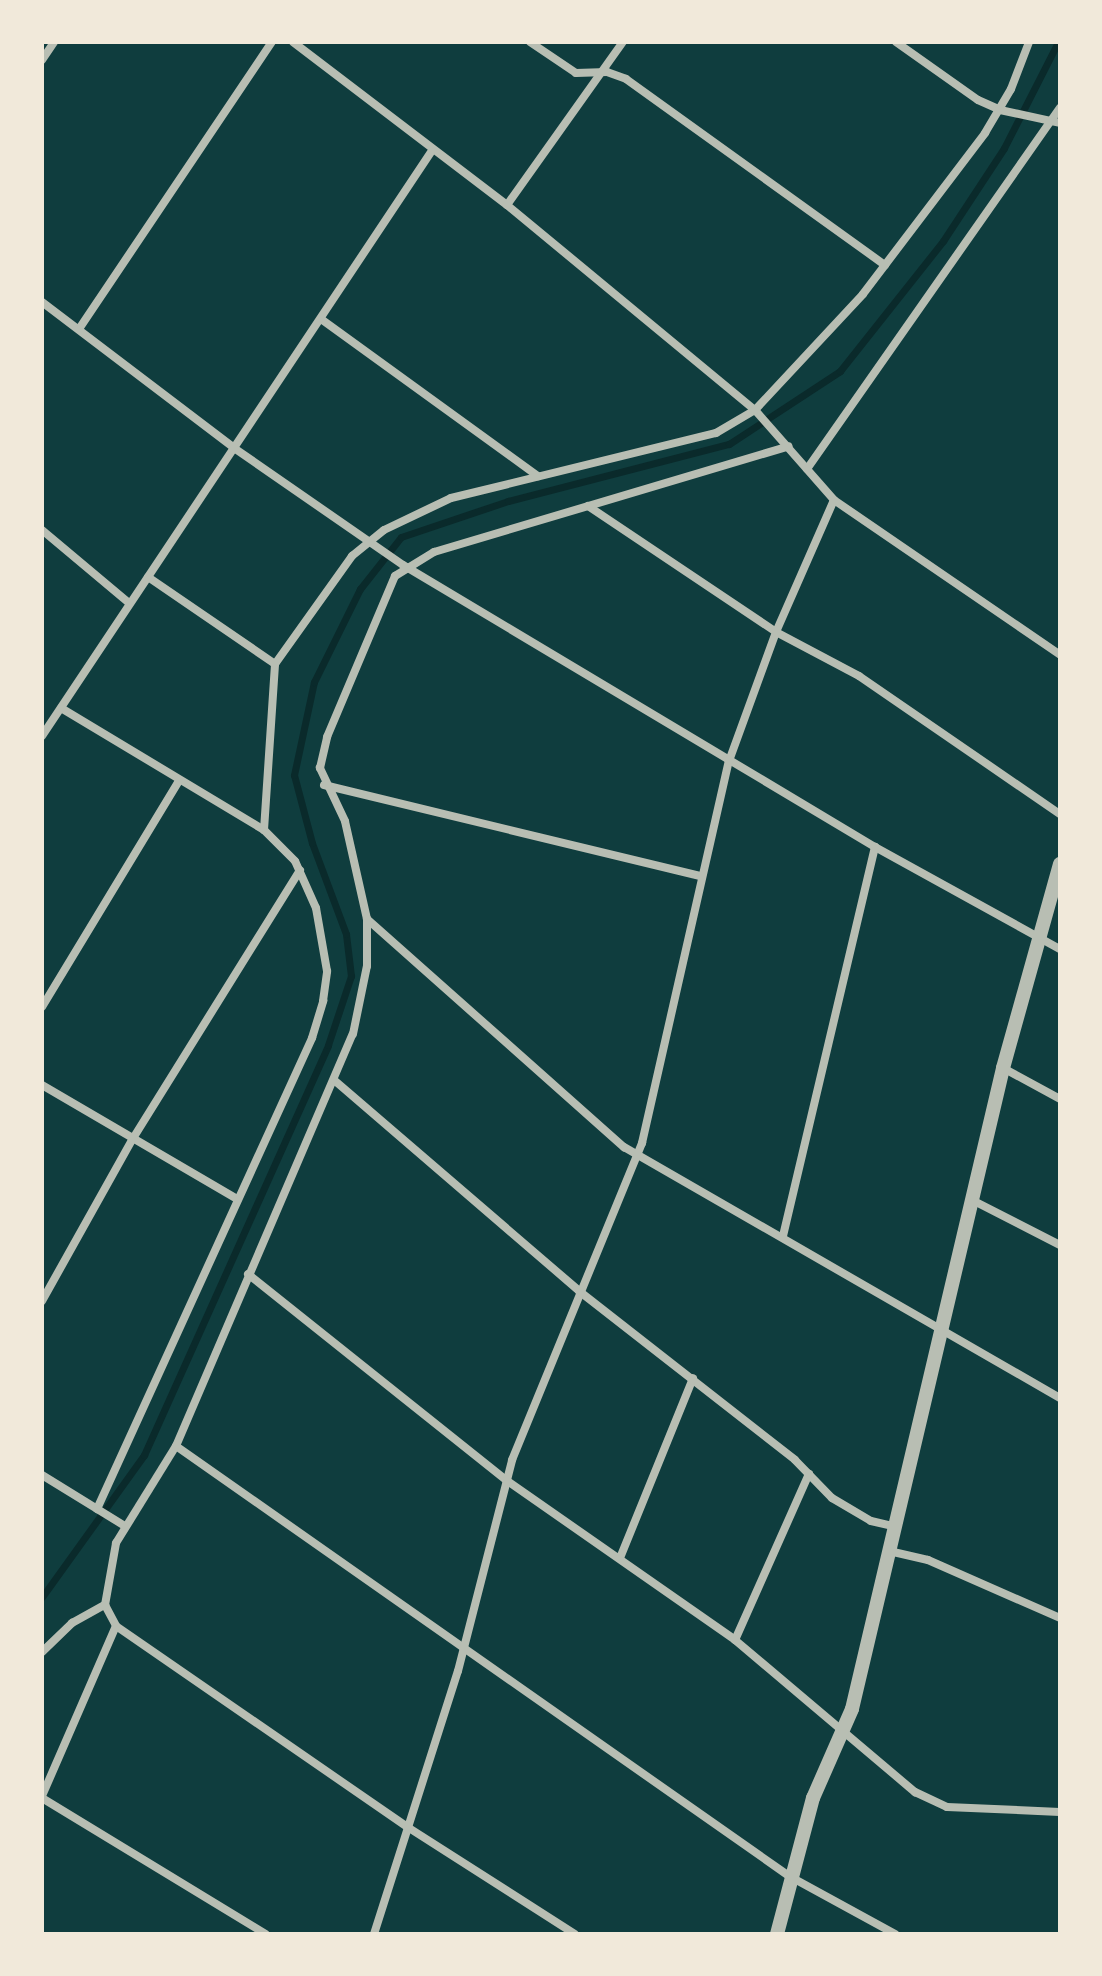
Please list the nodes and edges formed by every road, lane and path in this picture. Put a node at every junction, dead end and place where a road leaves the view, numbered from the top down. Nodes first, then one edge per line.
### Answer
1 (54, 42) edge
2 (272, 42) edge
3 (293, 42) edge
4 (530, 42) edge
5 (623, 42) edge
6 (896, 42) edge
7 (1029, 42) edge
8 (42, 60) edge
9 (601, 73) junction
10 (1060, 108) edge
11 (1000, 110) junction
12 (1056, 122) edge
13 (433, 149) junction
14 (507, 205) junction
15 (885, 265) junction
16 (42, 302) edge
17 (321, 319) junction
18 (79, 329) junction
19 (758, 412) junction
20 (789, 446) junction
21 (234, 448) junction
22 (807, 469) junction
23 (538, 476) junction
24 (834, 500) junction
25 (588, 506) junction
26 (42, 530) edge
27 (367, 541) junction
28 (404, 565) junction
29 (148, 577) junction
30 (129, 603) junction
31 (776, 632) junction
32 (1060, 655) edge
33 (275, 664) junction
34 (61, 708) junction
35 (42, 736) edge
36 (729, 761) junction
37 (179, 781) junction
38 (324, 785) junction
39 (1060, 814) edge
40 (264, 830) junction
41 (875, 847) junction
42 (1060, 864) edge
43 (300, 870) junction
44 (700, 876) junction
45 (367, 919) junction
46 (1037, 937) junction
47 (1060, 949) edge
48 (42, 1007) edge
49 (1003, 1068) junction
50 (334, 1080) junction
51 (42, 1085) edge
52 (1060, 1099) edge
53 (132, 1140) junction
54 (638, 1154) junction
55 (235, 1198) junction
56 (971, 1200) junction
57 (783, 1236) junction
58 (1060, 1245) edge
59 (248, 1274) junction
60 (579, 1291) junction
61 (42, 1301) edge
62 (942, 1331) junction
63 (693, 1378) junction
64 (1060, 1398) edge
65 (176, 1446) junction
66 (809, 1474) junction
67 (42, 1475) edge
68 (506, 1480) junction
69 (99, 1510) junction
70 (122, 1524) junction
71 (896, 1527) junction
72 (889, 1551) junction
73 (620, 1558) junction
74 (105, 1605) junction
75 (1060, 1618) edge
76 (116, 1626) junction
77 (735, 1640) junction
78 (464, 1647) junction
79 (42, 1652) edge
80 (844, 1732) junction
81 (42, 1797) edge
82 (1060, 1812) edge
83 (409, 1828) junction
84 (789, 1876) junction
85 (266, 1934) edge
86 (374, 1934) edge
87 (575, 1934) edge
88 (777, 1934) edge
89 (895, 1934) edge

1 - 8 street
2 - 18 street
3 - 13 street
4 - 9 street
5 - 9 street
6 - 11 street
7 - 11 street
9 - 14 street
9 - 15 street
10 - 12 street
11 - 12 street
11 - 15 street
12 - 22 street
13 - 14 street
13 - 17 street
14 - 19 street
15 - 19 street
16 - 18 street
17 - 21 street
17 - 23 street
18 - 21 street
19 - 20 street
19 - 23 street
20 - 22 street
20 - 25 street
21 - 27 street
21 - 29 street
22 - 24 street
23 - 27 street
24 - 31 street
24 - 32 street
25 - 28 street
25 - 31 street
26 - 30 street
27 - 28 street
27 - 33 street
28 - 36 street
28 - 38 street
29 - 30 street
29 - 33 street
30 - 34 street
31 - 36 street
31 - 39 street
33 - 40 street
34 - 35 street
34 - 37 street
36 - 41 street
36 - 44 street
37 - 40 street
37 - 48 street
38 - 44 street
38 - 45 street
40 - 43 street
41 - 46 street
41 - 57 street
42 - 46 street
43 - 53 street
43 - 55 street
44 - 54 street
45 - 50 street
45 - 54 street
46 - 47 street
46 - 49 street
49 - 52 street
49 - 56 street
50 - 59 street
50 - 60 street
51 - 53 street
53 - 55 street
53 - 61 street
54 - 57 street
54 - 60 street
55 - 69 street
56 - 58 street
56 - 62 street
57 - 62 street
59 - 65 street
59 - 68 street
60 - 63 street
60 - 68 street
62 - 64 street
62 - 71 street
63 - 66 street
63 - 73 street
65 - 70 street
65 - 78 street
66 - 71 street
66 - 77 street
67 - 69 street
68 - 73 street
68 - 78 street
69 - 70 street
70 - 74 street
71 - 72 street
72 - 75 street
72 - 80 street
73 - 77 street
74 - 76 street
74 - 79 street
76 - 81 street
76 - 83 street
77 - 80 street
78 - 83 street
78 - 84 street
80 - 82 street
80 - 84 street
81 - 85 street
83 - 86 street
83 - 87 street
84 - 88 street
84 - 89 street

